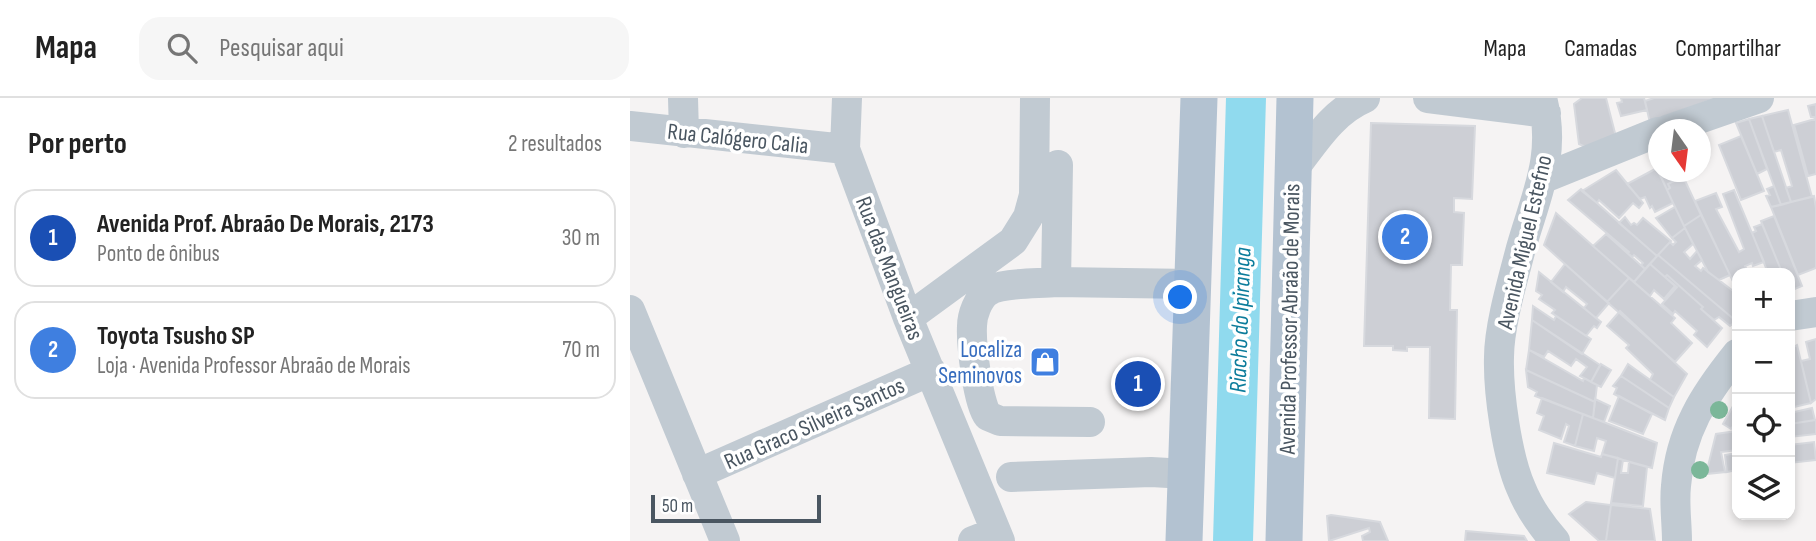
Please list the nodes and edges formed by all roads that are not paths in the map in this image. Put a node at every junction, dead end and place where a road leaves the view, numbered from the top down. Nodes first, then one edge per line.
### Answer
1 (683, 98) edge
2 (846, 98) edge
3 (1035, 98) edge
4 (1199, 98) edge
5 (1295, 98) edge
6 (1365, 98) edge
7 (1428, 98) edge
8 (1759, 98) edge
9 (1544, 105) edge
10 (1699, 119) edge
11 (630, 126) edge
12 (684, 133) junction
13 (1648, 136) edge
14 (845, 149) junction
15 (1058, 165) dead end
16 (1293, 170) junction
17 (1544, 178) junction
18 (1056, 282) junction
19 (1193, 284) junction
20 (630, 310) edge
21 (1816, 312) edge
22 (1795, 315) edge
23 (908, 318) junction
24 (1732, 360) edge
25 (931, 371) junction
26 (1090, 422) dead end
27 (697, 474) junction
28 (1186, 474) junction
29 (1012, 477) dead end
30 (990, 538) edge
31 (725, 541) edge
32 (1184, 541) edge
33 (1284, 541) edge
34 (1555, 541) edge
35 (1677, 541) edge

1 - 12 street
2 - 14 street
3 - 23 street
4 - 19 main road
5 - 16 main road, Avenida Professor Abraão de Morais
6 - 16 street
7 - 9 street
8 - 10 street
9 - 17 street, Avenida Miguel Estefno
11 - 12 street, Rua Calógero Calia
12 - 14 street, Rua Calógero Calia
13 - 17 street
14 - 23 street, Rua das Mangueiras
15 - 18 street
16 - 33 main road, Avenida Professor Abraão de Morais
17 - 34 street, Avenida Miguel Estefno
18 - 19 street
18 - 26 street
19 - 28 main road
20 - 27 street
21 - 22 street
23 - 25 street, Rua das Mangueiras
24 - 35 street
25 - 27 street, Rua Graco Silveira Santos
25 - 30 street, Rua das Mangueiras
27 - 31 street
28 - 29 street
28 - 32 main road

